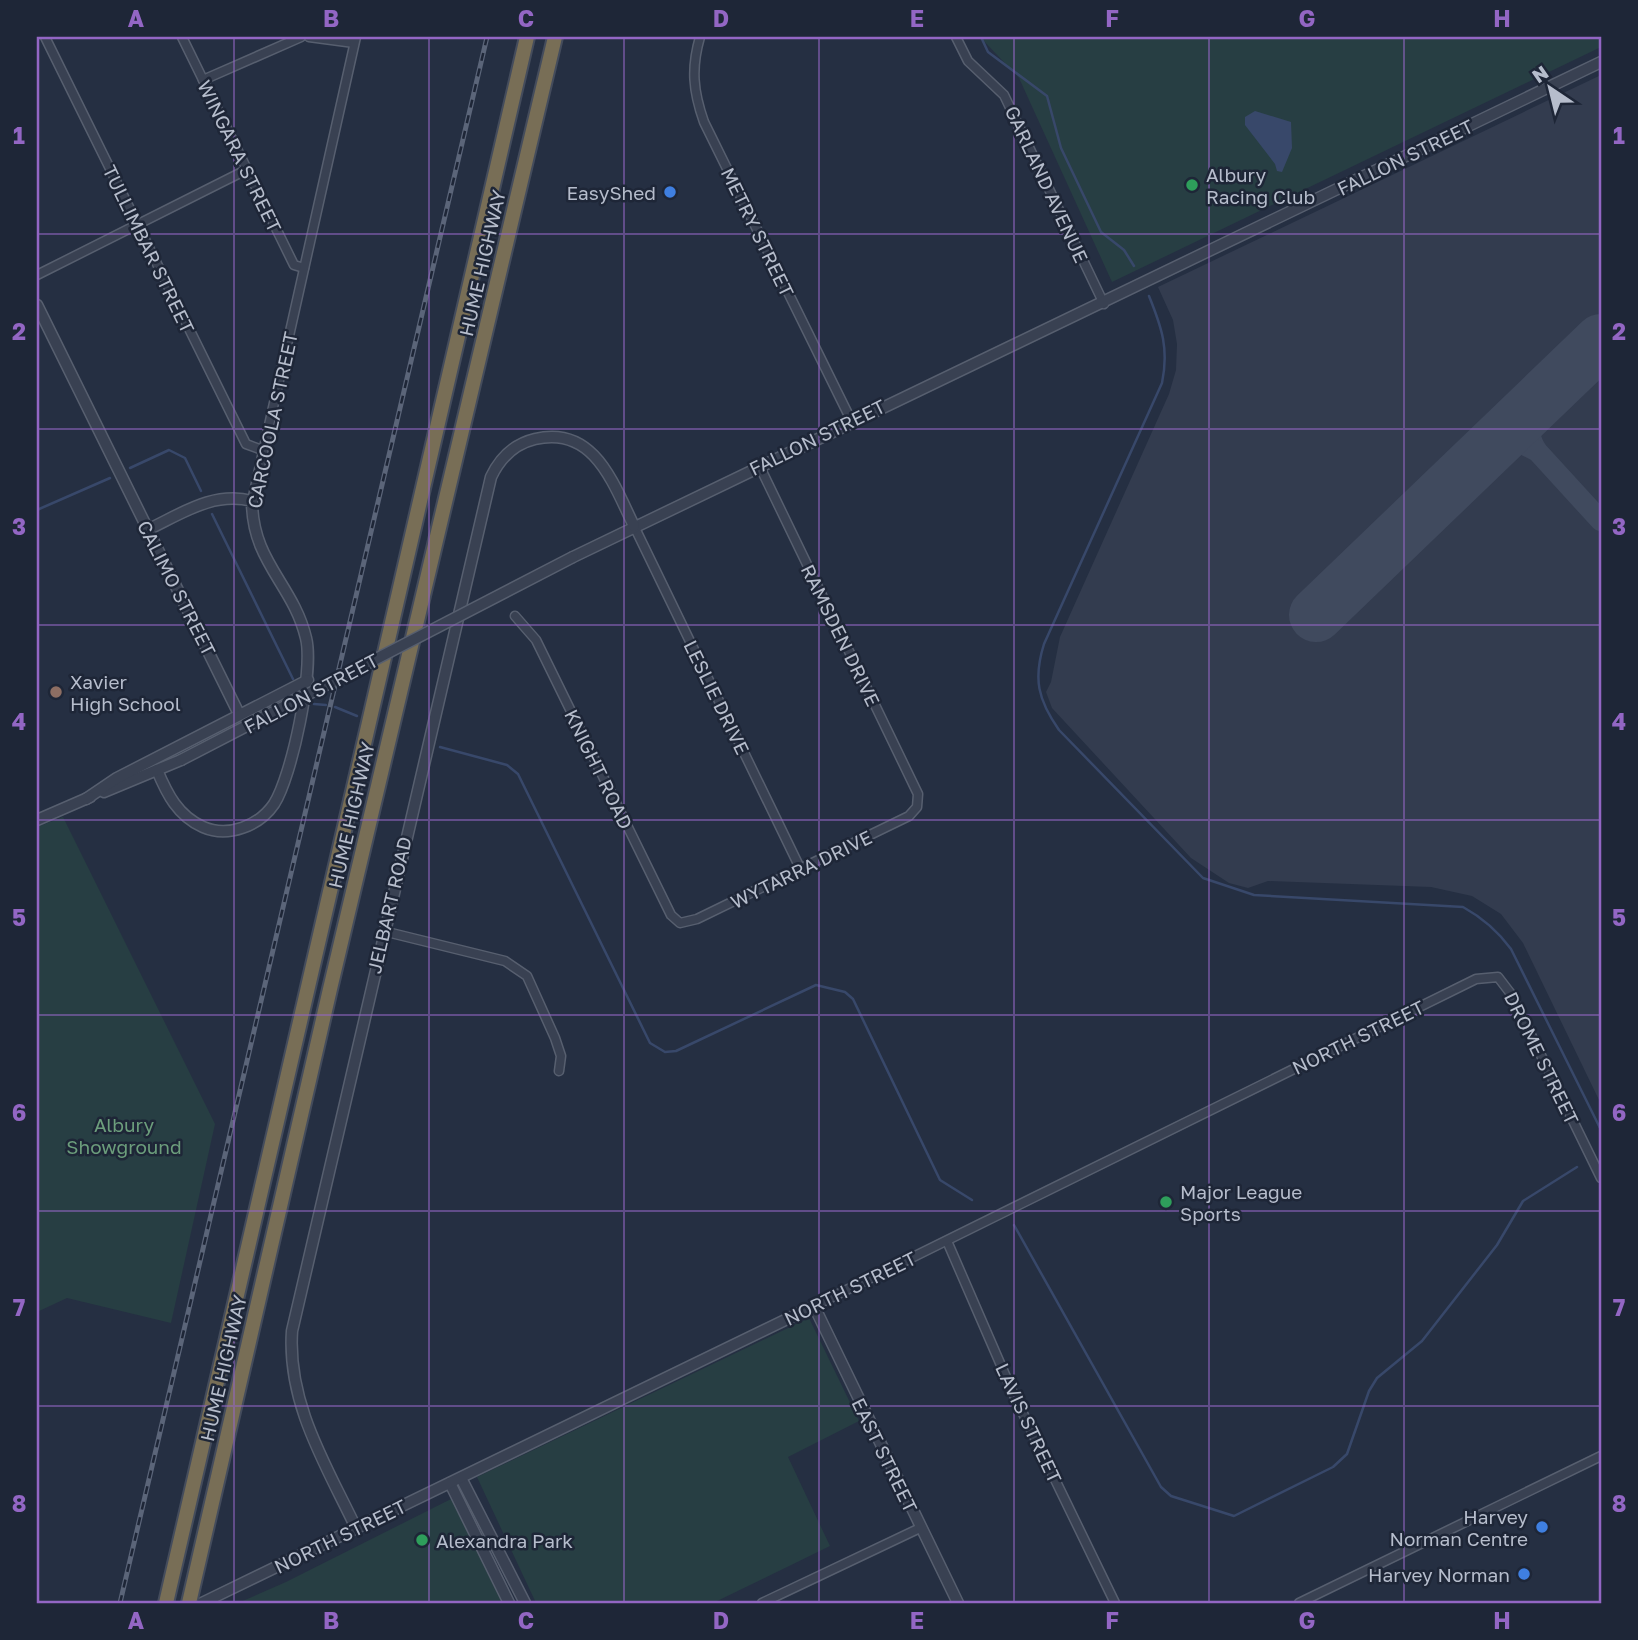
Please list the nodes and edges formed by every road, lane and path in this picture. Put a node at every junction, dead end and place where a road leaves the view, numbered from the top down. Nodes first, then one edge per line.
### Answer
1 (46, 37) edge
2 (182, 37) edge
3 (300, 37) edge
4 (309, 37) edge
5 (527, 37) edge
6 (555, 37) edge
7 (701, 37) edge
8 (956, 37) edge
9 (355, 40) edge
10 (1601, 62) edge
11 (203, 80) junction
12 (246, 170) junction
13 (136, 225) junction
14 (304, 268) junction
15 (37, 275) edge
16 (1104, 304) junction
17 (37, 305) edge
18 (851, 420) junction
19 (262, 450) junction
20 (759, 465) junction
21 (251, 501) junction
22 (634, 526) junction
23 (147, 530) junction
24 (514, 616) dead end
25 (308, 680) junction
26 (239, 714) junction
27 (157, 770) junction
28 (86, 799) junction
29 (917, 807) joint
30 (37, 820) edge
31 (800, 868) junction
32 (680, 923) joint
33 (383, 931) junction
34 (1498, 977) joint
35 (559, 1071) dead end
36 (1601, 1178) edge
37 (947, 1241) junction
38 (814, 1306) junction
39 (232, 1315) junction
40 (254, 1318) junction
41 (1601, 1457) edge
42 (461, 1478) junction
43 (450, 1483) junction
44 (356, 1528) junction
45 (920, 1528) junction
46 (166, 1603) edge
47 (189, 1603) edge
48 (202, 1603) edge
49 (509, 1603) edge
50 (525, 1603) edge
51 (762, 1603) edge
52 (958, 1603) edge
53 (1115, 1603) edge
54 (1298, 1603) edge

1 - 13 street, TULLIMBAR STREET
2 - 11 street, WINGARA STREET
3 - 11 street
4 - 9 street
5 - 39 highway, HUME HIGHWAY
6 - 40 highway, HUME HIGHWAY
7 - 18 street, METRY STREET
8 - 16 street, GARLAND AVENUE
9 - 14 street, CARCOOLA STREET
10 - 16 street, FALLON STREET
11 - 12 street, WINGARA STREET
12 - 13 street
12 - 14 street, WINGARA STREET
13 - 15 street
13 - 19 street, TULLIMBAR STREET
14 - 19 street, CARCOOLA STREET
16 - 18 street, FALLON STREET
17 - 23 street, CALIMO STREET
18 - 20 street, FALLON STREET
19 - 21 street, CARCOOLA STREET
20 - 22 street, FALLON STREET
20 - 29 street, RAMSDEN DRIVE
21 - 23 street
21 - 25 street, CARCOOLA STREET
22 - 27 street, FALLON STREET, bridge
22 - 31 street, LESLIE DRIVE
22 - 33 street, JELBART ROAD
23 - 26 street, CALIMO STREET
24 - 32 street, KNIGHT ROAD
25 - 26 street
25 - 27 street, CARCOOLA STREET
26 - 28 street
27 - 28 street, FALLON STREET
28 - 30 street, FALLON STREET
29 - 31 street, WYTARRA DRIVE
31 - 32 street, WYTARRA DRIVE
33 - 35 street
33 - 44 street, JELBART ROAD
34 - 36 street, DROME STREET
34 - 37 street, NORTH STREET
37 - 38 street, NORTH STREET
37 - 53 street, LAVIS STREET
38 - 42 street, NORTH STREET
38 - 45 street, EAST STREET
39 - 40 street
39 - 46 highway, HUME HIGHWAY
40 - 47 highway, HUME HIGHWAY
41 - 54 street
42 - 43 street, NORTH STREET
42 - 50 street
43 - 44 street, NORTH STREET
43 - 49 street
44 - 48 street, NORTH STREET
45 - 51 street
45 - 52 street, EAST STREET

